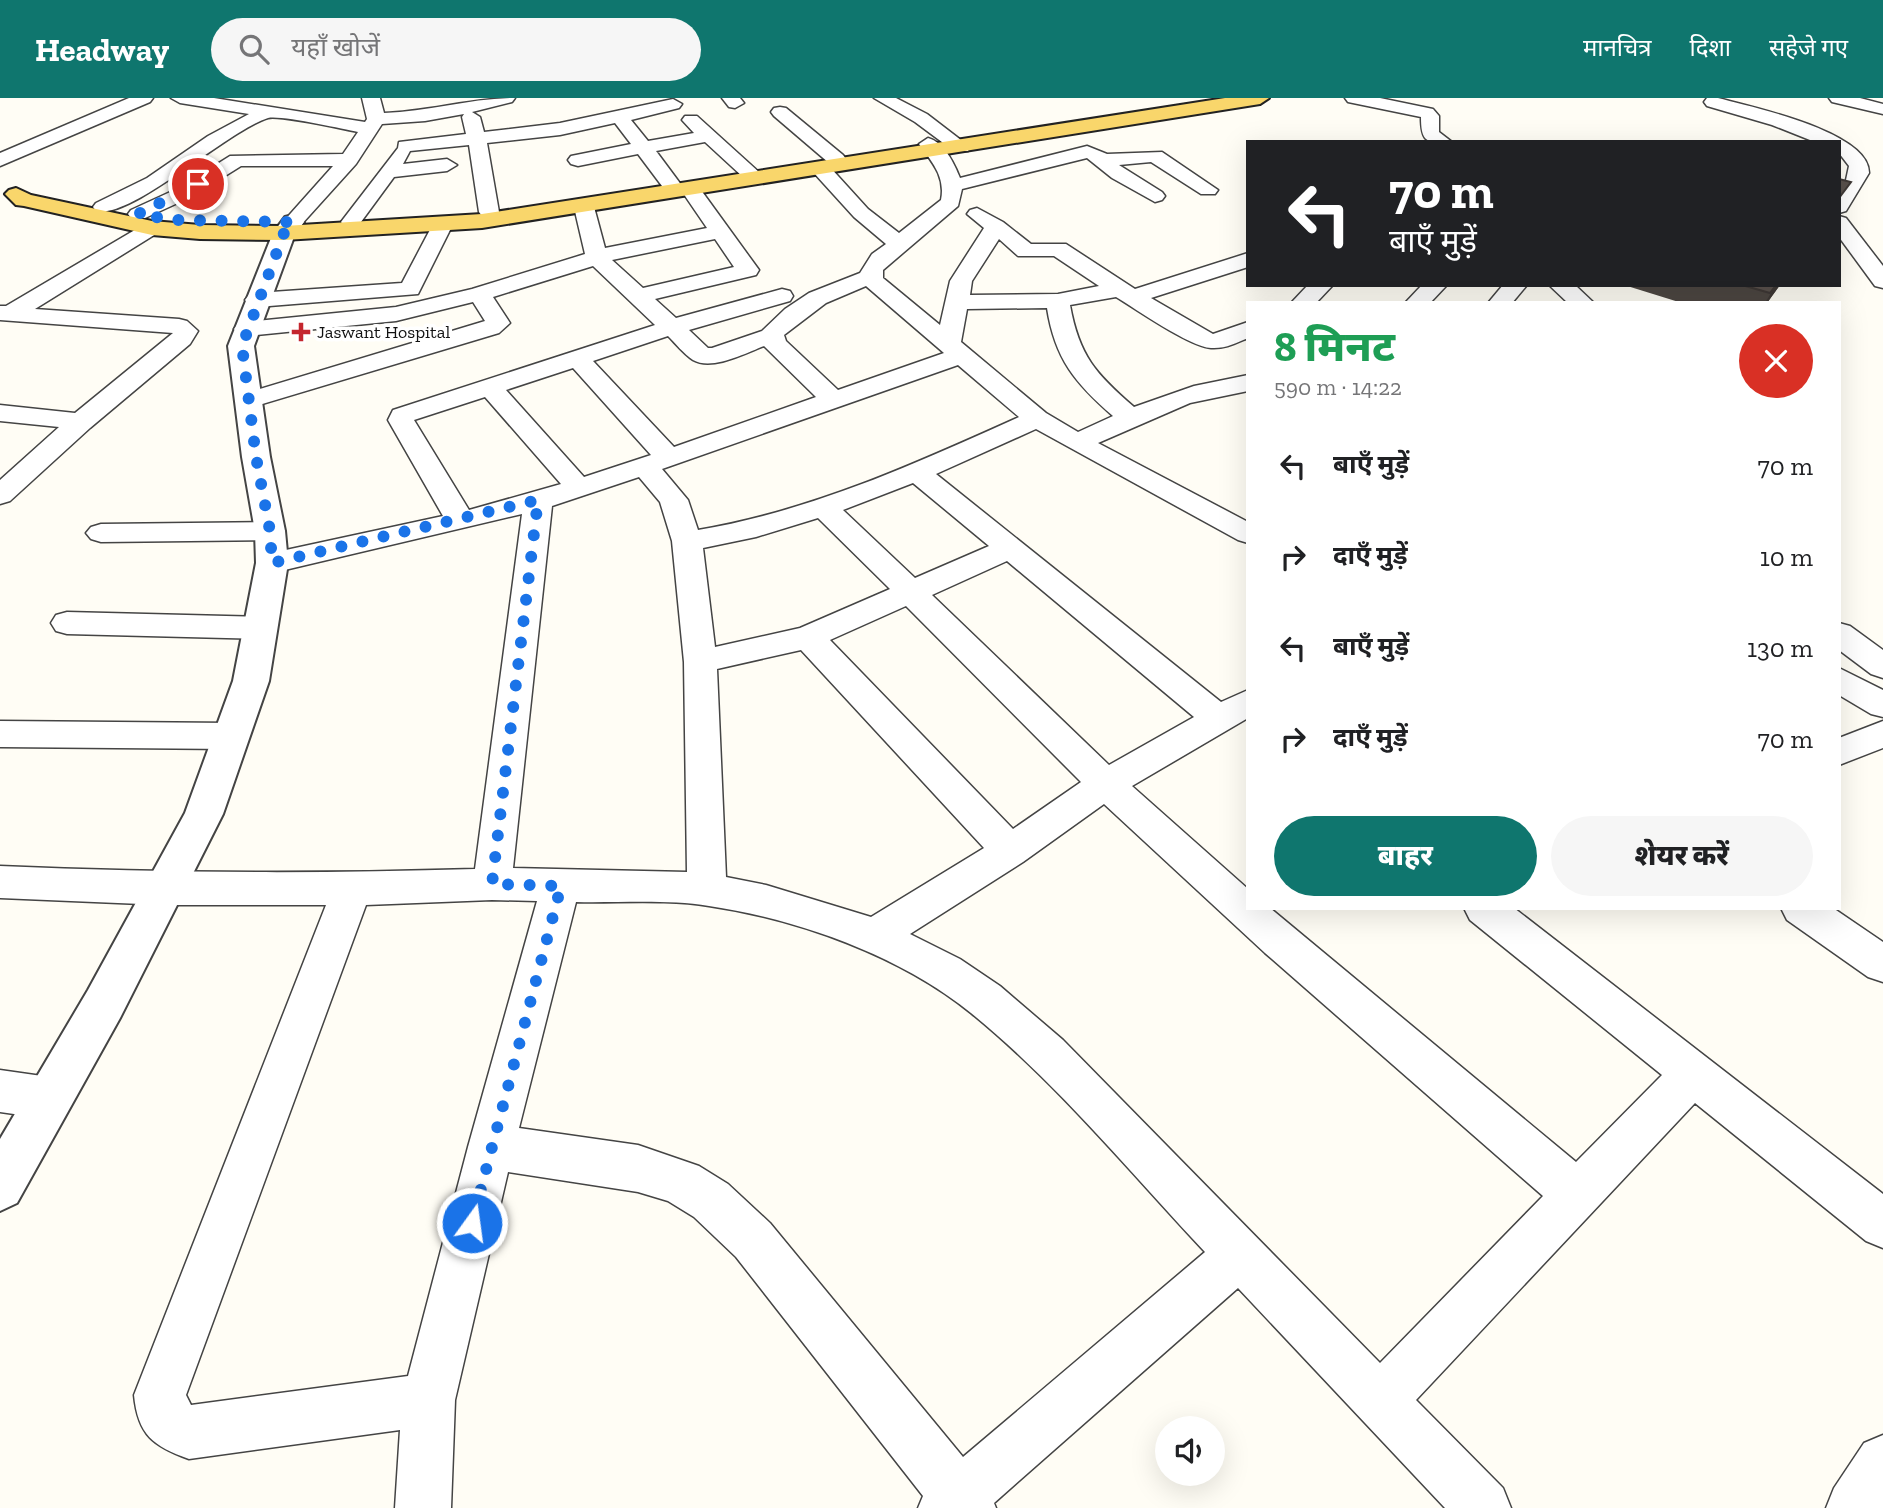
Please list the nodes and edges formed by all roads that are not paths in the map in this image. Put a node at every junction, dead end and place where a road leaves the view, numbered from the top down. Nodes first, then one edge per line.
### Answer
1 (144, 98) edge
2 (180, 98) edge
3 (371, 98) edge
4 (883, 98) edge
5 (1207, 98) edge
6 (1260, 98) edge
7 (1354, 98) edge
8 (1838, 98) edge
9 (495, 100) edge
10 (673, 101) edge
11 (1713, 102) dead end
12 (469, 108) junction
13 (1883, 109) edge
14 (267, 112) junction
15 (780, 112) dead end
16 (419, 117) junction
17 (620, 117) junction
18 (373, 123) junction
19 (560, 129) junction
20 (707, 136) junction
21 (475, 139) junction
22 (1440, 140) edge
23 (1828, 140) edge
24 (945, 145) junction
25 (1841, 145) edge
26 (406, 146) junction
27 (643, 148) junction
28 (506, 158) dead end
29 (0, 160) edge
30 (349, 160) junction
31 (482, 160) junction
32 (1104, 160) junction
33 (829, 164) junction
34 (389, 172) junction
35 (750, 173) junction
36 (681, 188) junction
37 (1208, 190) dead end
38 (8, 192) edge
39 (953, 193) junction
40 (1155, 196) dead end
41 (1841, 203) edge
42 (103, 207) junction
43 (584, 207) junction
44 (489, 212) junction
45 (141, 222) junction
46 (351, 222) junction
47 (443, 224) junction
48 (1841, 225) edge
49 (996, 226) junction
50 (288, 228) junction
51 (721, 233) junction
52 (898, 243) junction
53 (597, 258) junction
54 (1246, 261) edge
55 (748, 270) junction
56 (871, 277) junction
57 (1883, 281) edge
58 (1320, 287) edge
59 (1434, 287) edge
60 (1514, 287) edge
61 (410, 289) junction
62 (1127, 292) junction
63 (480, 294) junction
64 (639, 296) junction
65 (1058, 301) junction
66 (1303, 301) edge
67 (1418, 301) edge
68 (1501, 301) edge
69 (954, 302) junction
70 (790, 303) junction
71 (3, 311) edge
72 (396, 314) junction
73 (251, 315) junction
74 (672, 327) junction
75 (1246, 330) edge
76 (772, 336) junction
77 (954, 350) junction
78 (577, 358) junction
79 (1246, 383) edge
80 (489, 386) junction
81 (832, 398) junction
82 (249, 400) junction
83 (0, 414) edge
84 (1130, 416) junction
85 (1037, 419) junction
86 (81, 422) junction
87 (1077, 443) junction
88 (657, 463) junction
89 (918, 472) junction
90 (578, 487) junction
91 (0, 495) edge
92 (538, 500) junction
93 (823, 507) junction
94 (460, 520) junction
95 (101, 533) dead end
96 (1246, 533) edge
97 (687, 541) junction
98 (271, 547) junction
99 (1009, 549) junction
100 (913, 591) junction
101 (67, 623) dead end
102 (261, 628) junction
103 (1841, 635) edge
104 (808, 637) junction
105 (700, 662) junction
106 (1883, 666) edge
107 (1841, 681) edge
108 (1883, 705) edge
109 (1234, 710) edge
110 (0, 734) edge
111 (1883, 734) edge
112 (232, 736) junction
113 (1841, 751) edge
114 (1105, 784) junction
115 (1010, 850) junction
116 (0, 882) edge
117 (492, 884) junction
118 (561, 886) junction
119 (707, 888) junction
120 (165, 889) junction
121 (352, 889) junction
122 (1246, 894) edge
123 (1487, 910) edge
124 (1804, 910) edge
125 (1276, 917) edge
126 (875, 935) junction
127 (1883, 964) edge
128 (1693, 1074) junction
129 (0, 1091) edge
130 (49, 1098) junction
131 (491, 1147) junction
132 (0, 1186) edge
133 (1576, 1193) junction
134 (1883, 1224) edge
135 (1240, 1254) junction
136 (428, 1400) junction
137 (1380, 1400) junction
138 (1883, 1462) edge
139 (958, 1504) edge
140 (423, 1508) edge
141 (1483, 1508) edge
142 (1854, 1508) edge

1 - 29 street
2 - 14 street
3 - 18 street
4 - 24 street
5 - 24 main road
6 - 24 main road
7 - 22 street
8 - 13 street
9 - 12 street
10 - 17 street
10 - 20 street
11 - 23 street
12 - 16 street
12 - 21 street
14 - 18 street
14 - 42 street
15 - 33 street
16 - 18 street
16 - 26 street
17 - 19 street
17 - 27 street
18 - 30 street
19 - 21 street
19 - 27 street
20 - 27 street
20 - 35 street
21 - 26 street
21 - 31 street
24 - 33 main road
24 - 39 street
25 - 41 street
26 - 34 street
27 - 36 street
28 - 31 street
30 - 45 street
30 - 50 street
31 - 34 street
31 - 44 street
32 - 37 street
32 - 39 street
32 - 40 street
33 - 35 main road
33 - 36 main road
33 - 52 street
34 - 46 street
35 - 36 main road
36 - 43 main road
36 - 44 main road
36 - 51 street
38 - 42 main road
38 - 45 main road
39 - 49 street
39 - 52 street
42 - 45 main road
43 - 47 main road
43 - 53 street
44 - 46 main road
45 - 50 main road
45 - 71 street
46 - 50 main road
47 - 50 main road
47 - 61 street
48 - 57 street
49 - 62 street
49 - 69 street
50 - 73 street
51 - 53 street
51 - 55 street
52 - 56 street
53 - 63 street
53 - 64 street
54 - 62 street
55 - 64 street
55 - 70 street
56 - 70 street
56 - 77 street
58 - 66 street
59 - 67 street
60 - 68 street
61 - 72 street
61 - 73 street
62 - 65 street
62 - 75 street
63 - 72 street
63 - 82 street
64 - 74 street
65 - 69 street
65 - 84 street
69 - 77 street
70 - 74 street
70 - 76 street
71 - 86 street
72 - 73 street
73 - 82 street
74 - 76 street
74 - 78 street
76 - 81 street
77 - 81 street
77 - 85 street
78 - 80 street
78 - 88 street
79 - 84 street
80 - 90 street
80 - 94 street
81 - 88 street
82 - 98 street
83 - 86 street
84 - 87 street
85 - 87 street
85 - 89 street
86 - 91 street
87 - 96 street
88 - 90 street
88 - 97 street
89 - 93 street
89 - 99 street
90 - 92 street
92 - 94 street
92 - 117 street
93 - 97 street
93 - 100 street
94 - 98 street
95 - 98 street
97 - 105 street
98 - 102 street
99 - 100 street
99 - 109 street
100 - 104 street
100 - 114 street
101 - 102 street
102 - 112 street
103 - 106 street
104 - 105 street
104 - 115 street
105 - 119 street
107 - 108 street
109 - 114 street
110 - 112 street
111 - 113 street
112 - 120 street
114 - 115 street
114 - 122 street
115 - 126 street
116 - 120 street
117 - 118 street
117 - 121 street
118 - 119 street
118 - 131 street
119 - 126 street
120 - 121 street
120 - 130 street
121 - 136 street
123 - 128 street
124 - 127 street
125 - 133 street
126 - 135 street
128 - 133 street
128 - 134 street
129 - 130 street
130 - 132 street
131 - 136 street
131 - 139 street
133 - 137 street
135 - 137 street
135 - 139 street
136 - 140 street
137 - 141 street
138 - 142 street

